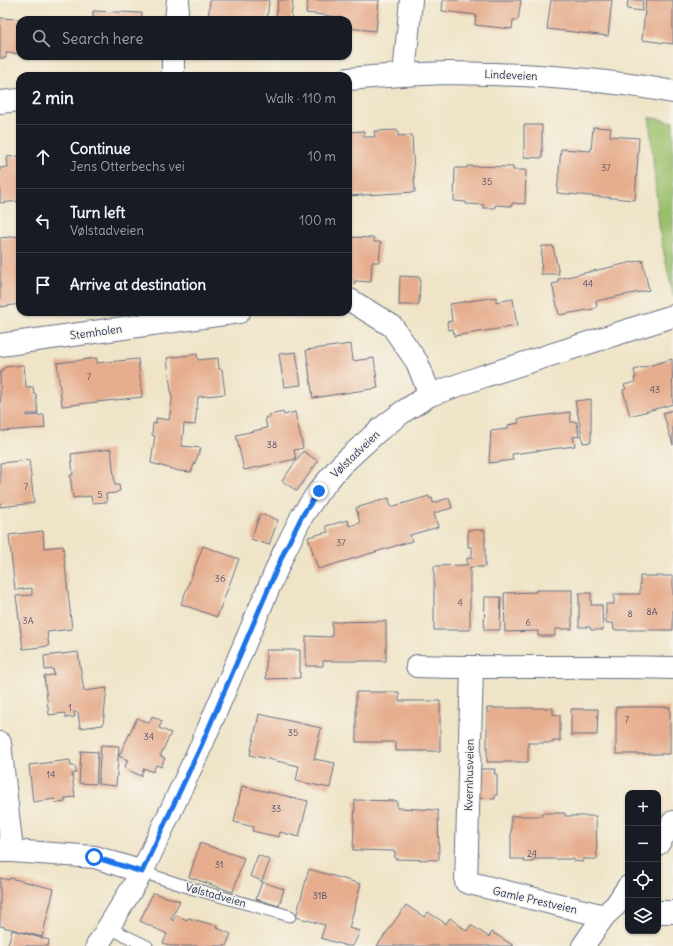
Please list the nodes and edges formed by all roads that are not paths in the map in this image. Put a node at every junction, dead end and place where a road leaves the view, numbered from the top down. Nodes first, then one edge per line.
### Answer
1 (178, 0) edge
2 (411, 0) edge
3 (176, 16) edge
4 (173, 60) edge
5 (172, 72) edge
6 (404, 74) junction
7 (352, 79) edge
8 (673, 92) edge
9 (16, 100) edge
10 (0, 102) edge
11 (352, 301) edge
12 (210, 316) edge
13 (673, 316) edge
14 (0, 345) edge
15 (430, 396) junction
16 (417, 666) dead end
17 (472, 668) junction
18 (673, 668) edge
19 (0, 743) edge
20 (673, 822) edge
21 (661, 840) edge
22 (6, 851) edge
23 (142, 872) junction
24 (466, 882) joint
25 (625, 893) edge
26 (616, 911) edge
27 (661, 912) edge
28 (673, 912) edge
29 (290, 916) dead end
30 (104, 940) edge
31 (147, 946) edge
32 (583, 946) edge

1 - 3 street
2 - 6 street
4 - 5 street
6 - 7 street, Lindeveien
6 - 8 street, Lindeveien
9 - 10 street
11 - 15 street
12 - 14 street, Stemholen
13 - 15 street, Vølstadveien
15 - 23 street, Vølstadveien
16 - 17 street
17 - 18 street
17 - 24 street, Kvernhusveien
19 - 22 street
20 - 21 street
22 - 23 street
23 - 29 lane, Vølstadveien
23 - 30 street, Vølstadveien
24 - 26 street, Gamle Prestveien
25 - 26 street
26 - 32 street
27 - 28 street
30 - 31 lane, Vølstadveien

